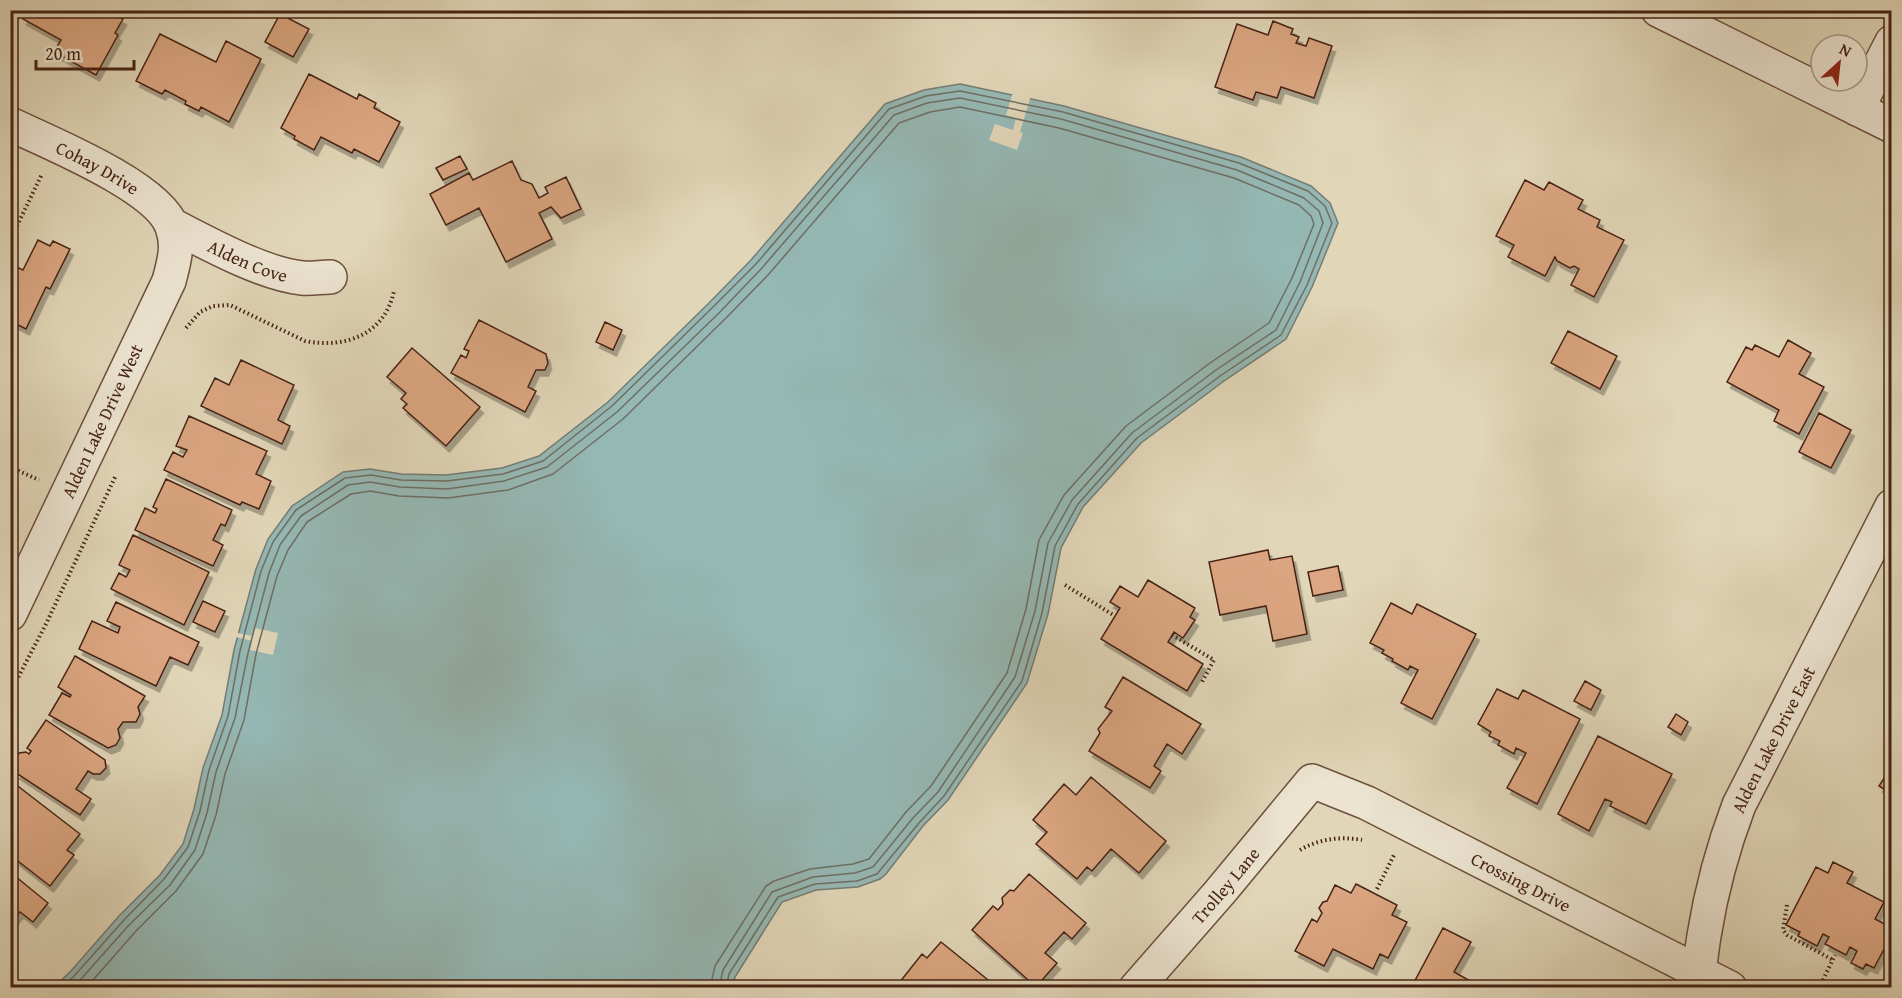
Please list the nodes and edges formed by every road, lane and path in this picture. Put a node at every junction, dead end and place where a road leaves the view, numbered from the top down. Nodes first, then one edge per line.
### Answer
1 (1658, 10) edge
2 (1892, 42) edge
3 (1857, 109) junction
4 (10, 124) edge
5 (1892, 126) edge
6 (55, 146) junction
7 (172, 225) junction
8 (15, 230) dead end
9 (330, 277) dead end
10 (394, 291) dead end
11 (183, 333) dead end
12 (117, 473) dead end
13 (1892, 506) edge
14 (1065, 585) dead end
15 (10, 614) edge
16 (1115, 616) dead end
17 (1172, 635) dead end
18 (1202, 682) dead end
19 (10, 693) edge
20 (1312, 781) joint
21 (1371, 842) dead end
22 (1388, 849) dead end
23 (1395, 853) junction
24 (1293, 857) dead end
25 (1406, 858) dead end
26 (1377, 889) dead end
27 (1788, 905) dead end
28 (1835, 955) dead end
29 (1833, 960) junction
30 (1698, 980) edge
31 (1136, 987) edge
32 (1730, 987) edge
33 (1819, 987) edge

1 - 3 street
2 - 3 street
3 - 5 street
4 - 6 street, Cohay Drive
6 - 7 street, Cohay Drive
6 - 8 path
7 - 9 street, Alden Cove
7 - 15 street, Alden Lake Drive West
10 - 11 path
12 - 19 path
13 - 30 street, Alden Lake Drive East
14 - 16 path
17 - 18 path
20 - 30 street, Crossing Drive
20 - 31 street, Trolley Lane
21 - 24 path
22 - 23 path
23 - 25 path
23 - 26 path
27 - 29 path
28 - 29 path
29 - 33 path
30 - 32 street, Crossing Drive

